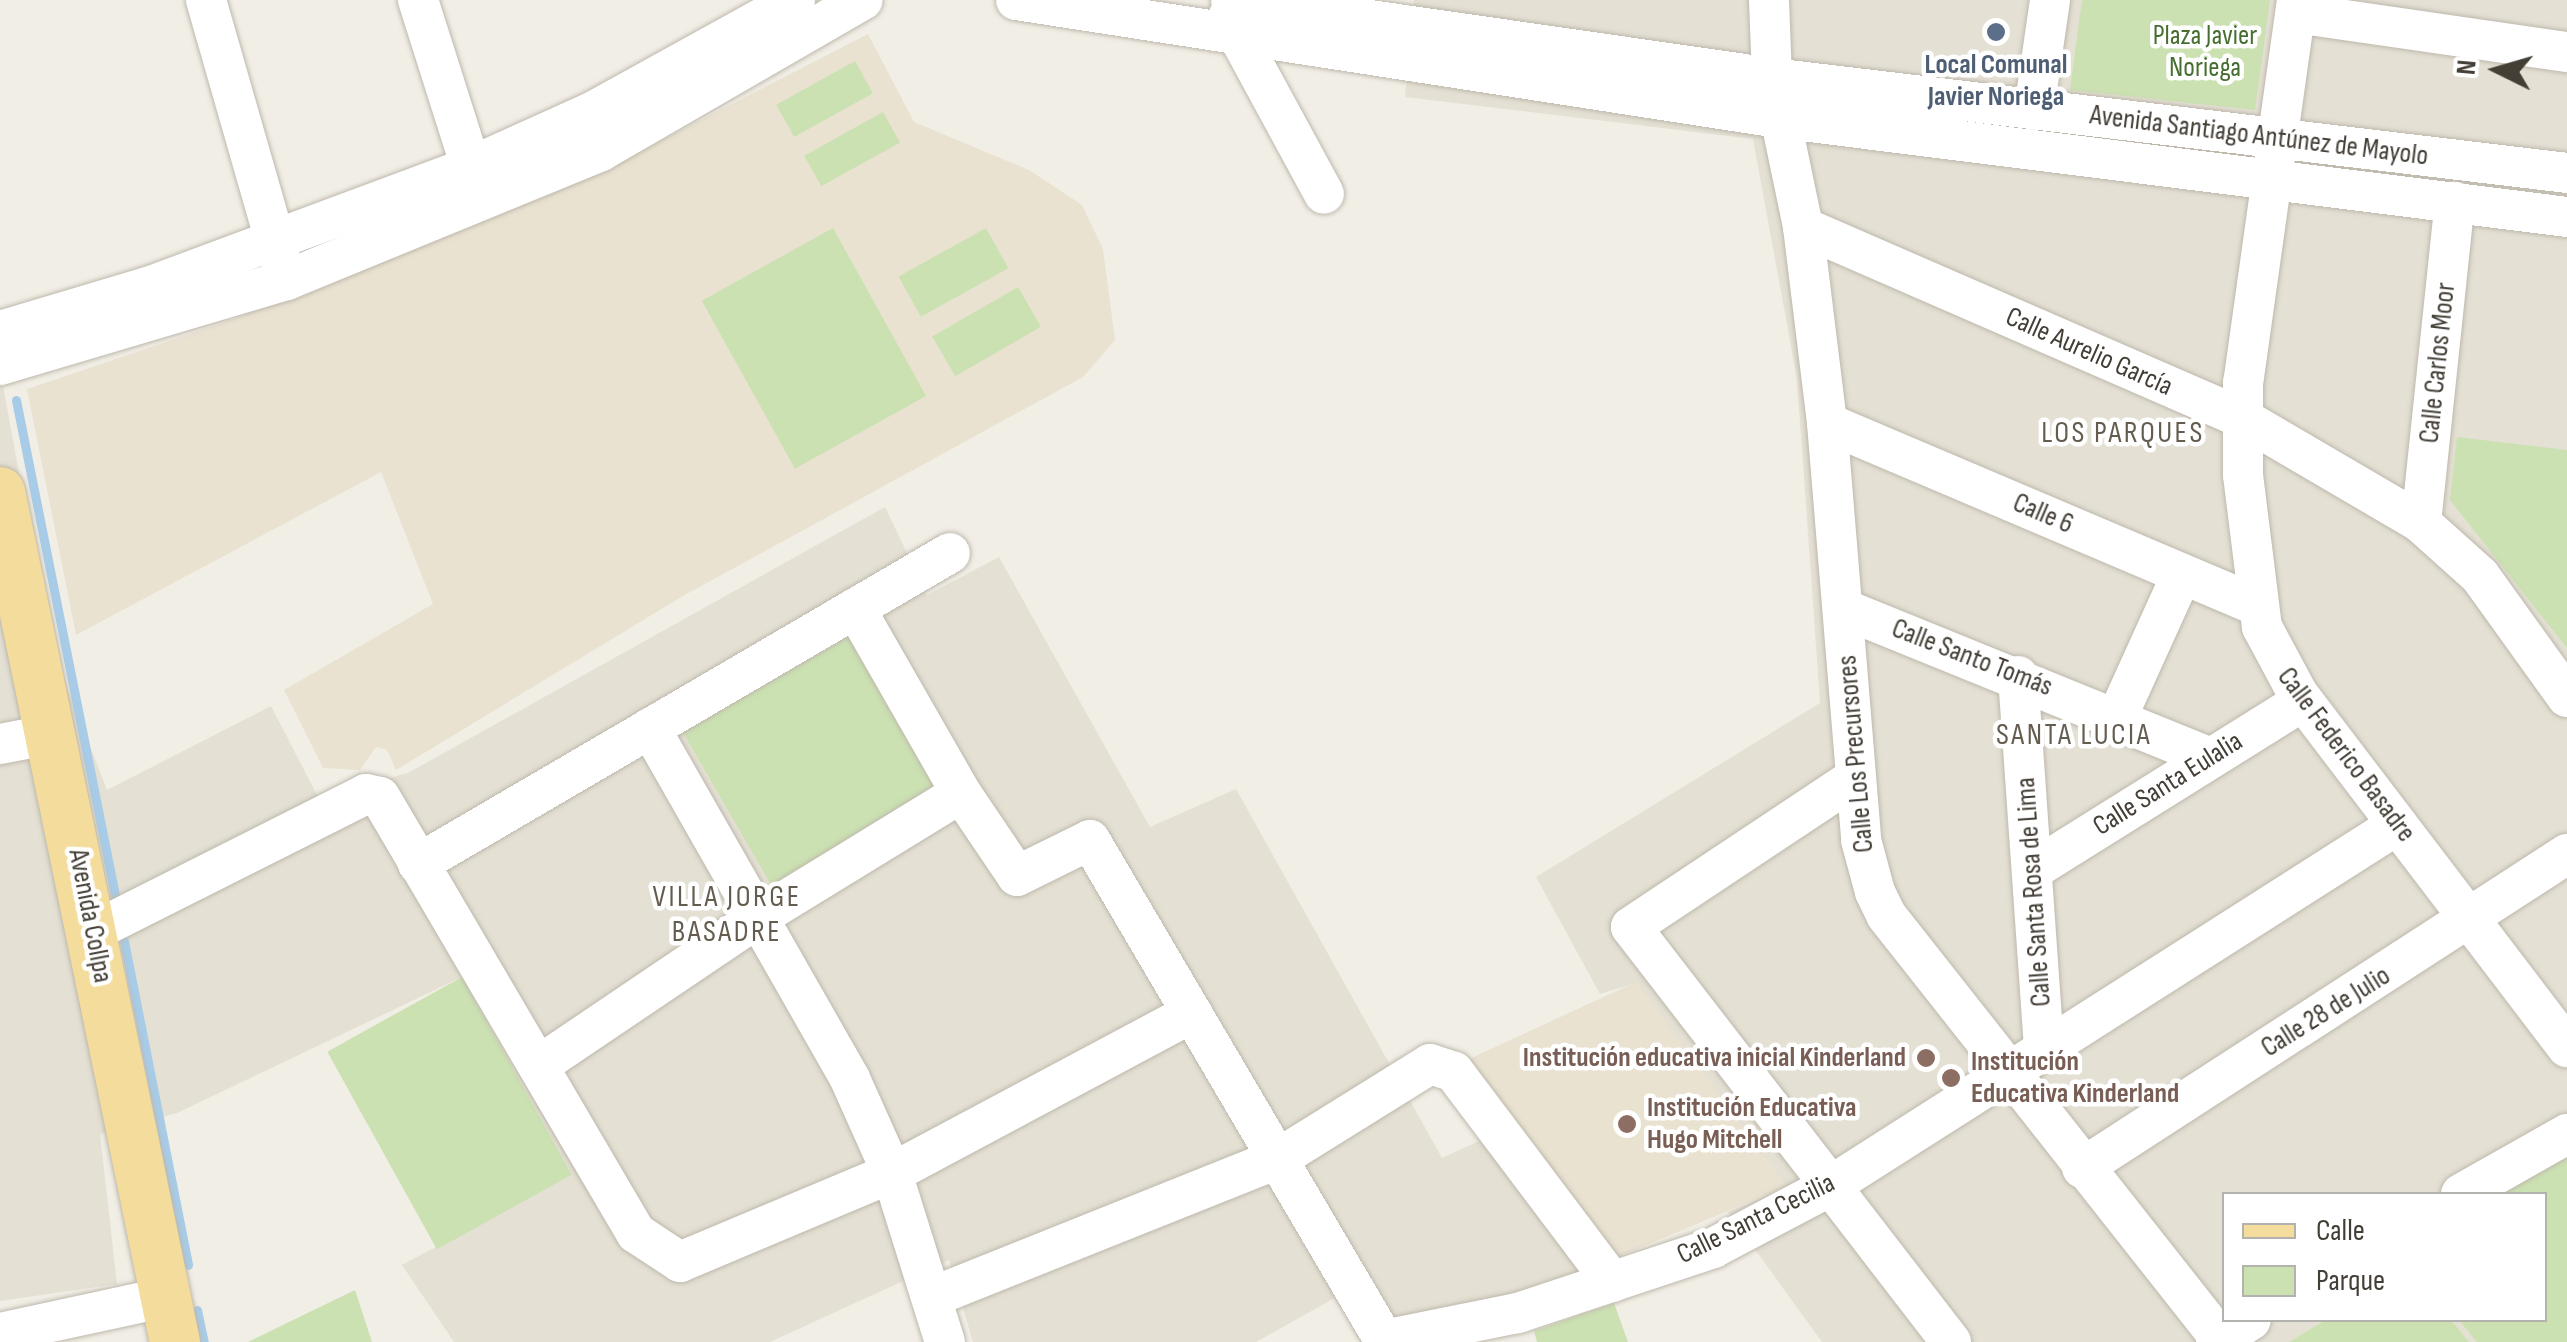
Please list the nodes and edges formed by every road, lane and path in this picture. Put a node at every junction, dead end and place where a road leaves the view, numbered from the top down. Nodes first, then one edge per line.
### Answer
1 (206, 0) edge
2 (418, 0) edge
3 (795, 0) edge
4 (863, 0) edge
5 (1016, 0) edge
6 (1768, 0) edge
7 (2050, 0) edge
8 (2296, 6) edge
9 (1229, 11) edge
10 (2567, 52) edge
11 (1772, 78) junction
12 (2034, 110) junction
13 (1778, 118) junction
14 (2279, 139) junction
15 (2567, 173) edge
16 (2274, 180) junction
17 (476, 184) junction
18 (1324, 194) dead end
19 (2454, 202) junction
20 (2567, 217) edge
21 (1803, 227) junction
22 (280, 262) junction
23 (0, 331) edge
24 (0, 365) edge
25 (2244, 419) junction
26 (1827, 423) junction
27 (0, 492) edge
28 (2421, 523) junction
29 (950, 553) dead end
30 (2182, 574) junction
31 (2259, 606) junction
32 (855, 608) junction
33 (1844, 609) junction
34 (2018, 676) junction
35 (2567, 697) edge
36 (2303, 701) junction
37 (2118, 714) junction
38 (650, 728) junction
39 (52, 734) junction
40 (0, 744) edge
41 (2210, 757) junction
42 (1855, 778) junction
43 (962, 793) junction
44 (2398, 825) junction
45 (2567, 854) edge
46 (418, 864) junction
47 (2034, 868) junction
48 (762, 915) junction
49 (2470, 921) junction
50 (94, 930) junction
51 (1192, 1014) junction
52 (2567, 1047) edge
53 (2044, 1049) junction
54 (541, 1064) junction
55 (2010, 1071) junction
56 (2567, 1134) edge
57 (1279, 1158) junction
58 (2082, 1168) junction
59 (892, 1173) junction
60 (1827, 1188) junction
61 (2465, 1192) edge
62 (1612, 1282) junction
63 (932, 1297) junction
64 (171, 1320) edge
65 (0, 1333) edge
66 (2227, 1335) edge
67 (1384, 1340) edge
68 (945, 1342) edge
69 (1951, 1342) edge

1 - 22 street
2 - 17 street
3 - 17 street
4 - 17 street
5 - 9 street
6 - 11 street
7 - 12 street
8 - 10 street
8 - 14 street, Calle Federico Basadre
9 - 11 street, Avenida Santiago Antúnez de Mayolo
9 - 13 street, Avenida Santiago Antúnez de Mayolo
9 - 18 street
11 - 12 street, Avenida Santiago Antúnez de Mayolo
11 - 13 street
12 - 14 street, Avenida Santiago Antúnez de Mayolo
13 - 16 street, Avenida Santiago Antúnez de Mayolo
13 - 21 street
14 - 15 street, Avenida Santiago Antúnez de Mayolo
14 - 16 street, Calle Federico Basadre
16 - 19 street, Avenida Santiago Antúnez de Mayolo
16 - 25 street, Calle Federico Basadre
17 - 22 street
19 - 20 street, Avenida Santiago Antúnez de Mayolo
19 - 28 street, Calle Carlos Moor
21 - 25 street, Calle Aurelio García
21 - 26 street, Calle Los Precursores
22 - 23 street
22 - 24 street
25 - 28 street, Calle Aurelio García
25 - 31 street, Calle Federico Basadre
26 - 30 street, Calle 6
26 - 33 street, Calle Los Precursores
27 - 39 main road, Avenida Collpa
28 - 35 street, Calle Aurelio García
29 - 32 street
30 - 31 street, Calle 6
30 - 37 street
31 - 36 street, Calle Federico Basadre
32 - 38 street
32 - 43 street
33 - 34 street, Calle Santo Tomás
33 - 42 street, Calle Los Precursores
34 - 37 street, Calle Santo Tomás
34 - 47 street, Calle Santa Rosa de Lima
36 - 41 street, Calle Santa Eulalia
36 - 44 street, Calle Federico Basadre
37 - 41 street, Calle Santo Tomás
38 - 46 street
38 - 48 street
39 - 40 street
39 - 50 main road, Avenida Collpa
41 - 47 street, Calle Santa Eulalia
42 - 55 street, Calle Los Precursores
42 - 60 street
43 - 48 street
43 - 51 street
44 - 49 street, Calle Federico Basadre
44 - 53 street, Calle Santa Cecilia
45 - 49 street, Calle 28 de Julio
46 - 50 street
46 - 54 street
47 - 53 street, Calle Santa Rosa de Lima
48 - 54 street
48 - 59 street
49 - 52 street, Calle Federico Basadre
49 - 58 street, Calle 28 de Julio
50 - 64 main road, Avenida Collpa
51 - 57 street
51 - 59 street
53 - 55 street, Calle Santa Cecilia
54 - 59 street
55 - 58 street, Calle Los Precursores
55 - 60 street, Calle Santa Cecilia
56 - 61 street
57 - 62 street
57 - 63 street
57 - 67 street
58 - 66 street, Calle Los Precursores
59 - 63 street
60 - 62 street, Calle Santa Cecilia
60 - 69 street
62 - 67 street, Calle Santa Cecilia
63 - 68 street
64 - 65 street

